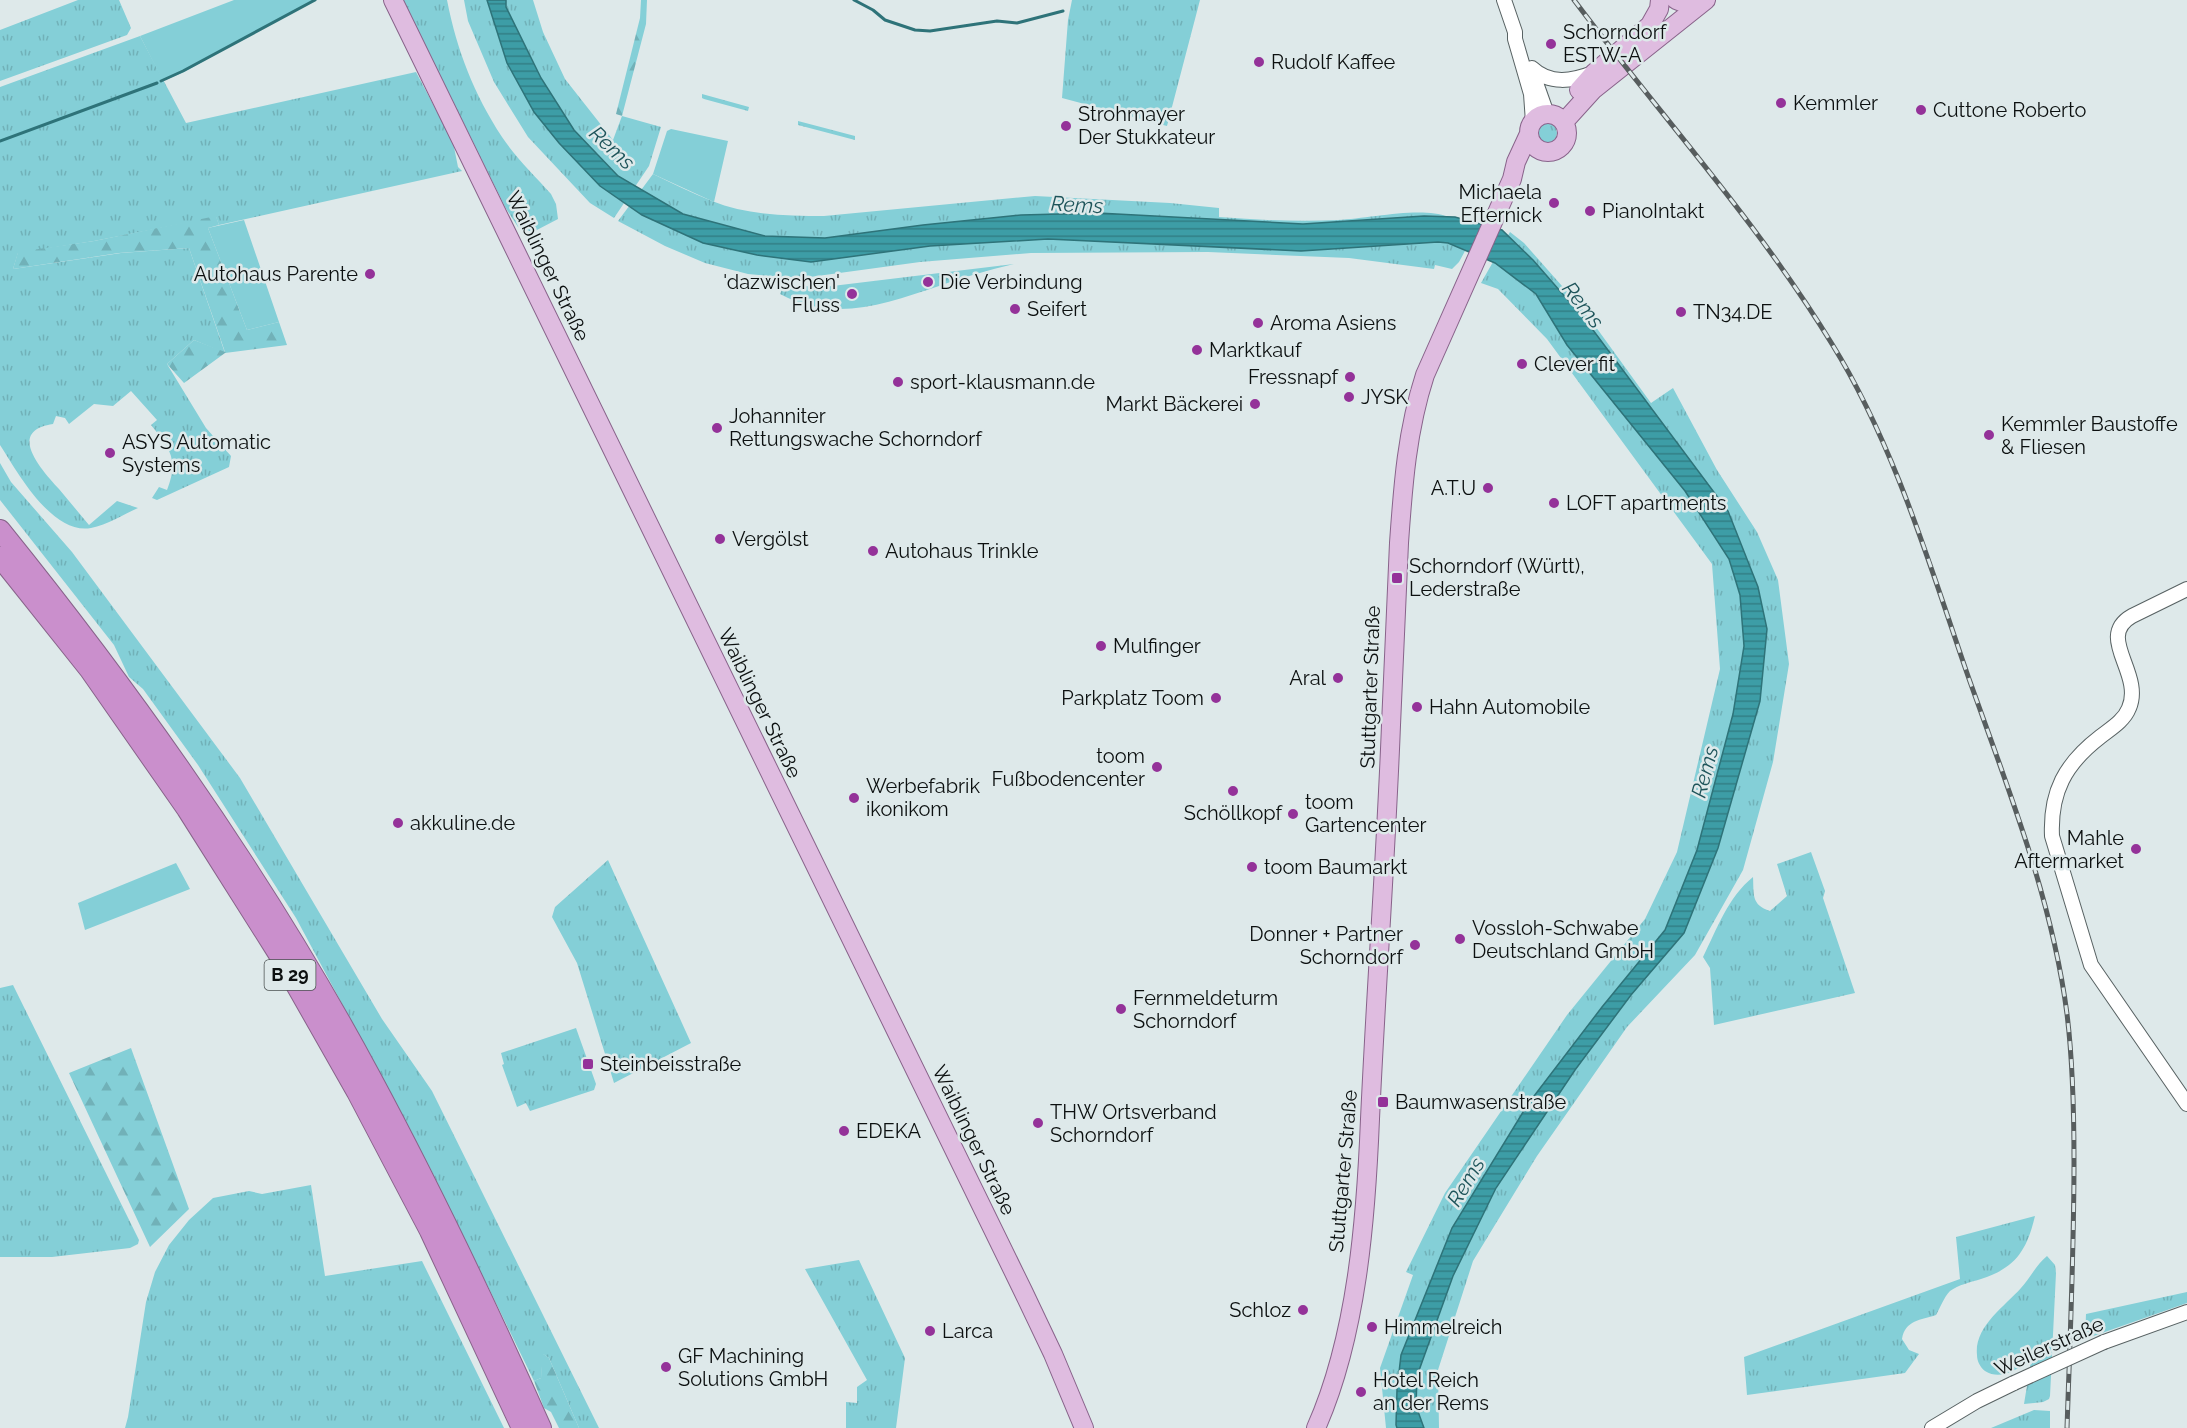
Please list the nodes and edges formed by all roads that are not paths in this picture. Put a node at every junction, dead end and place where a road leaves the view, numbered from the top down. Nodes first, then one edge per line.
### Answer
1 (393, 0) edge
2 (1504, 0) edge
3 (1660, 0) edge
4 (1676, 0) edge
5 (1704, 1) edge
6 (1515, 32) junction
7 (1532, 68) junction
8 (1595, 72) junction
9 (1544, 127) junction
10 (0, 530) edge
11 (0, 557) edge
12 (2187, 590) edge
13 (2187, 1104) edge
14 (2187, 1312) edge
15 (522, 1428) edge
16 (541, 1428) edge
17 (1084, 1428) edge
18 (1316, 1428) edge
19 (1932, 1428) edge

1 - 17 main road, Waiblinger Straße
2 - 6 street
3 - 8 main road
4 - 5 main road
5 - 9 main road
6 - 7 street
6 - 9 street
7 - 8 street
7 - 9 street
8 - 9 main road
9 - 18 main road, Stuttgarter Straße
10 - 16 highway, B 29
11 - 15 highway, B 29
12 - 13 street
14 - 19 street, Weilerstraße, bridge

